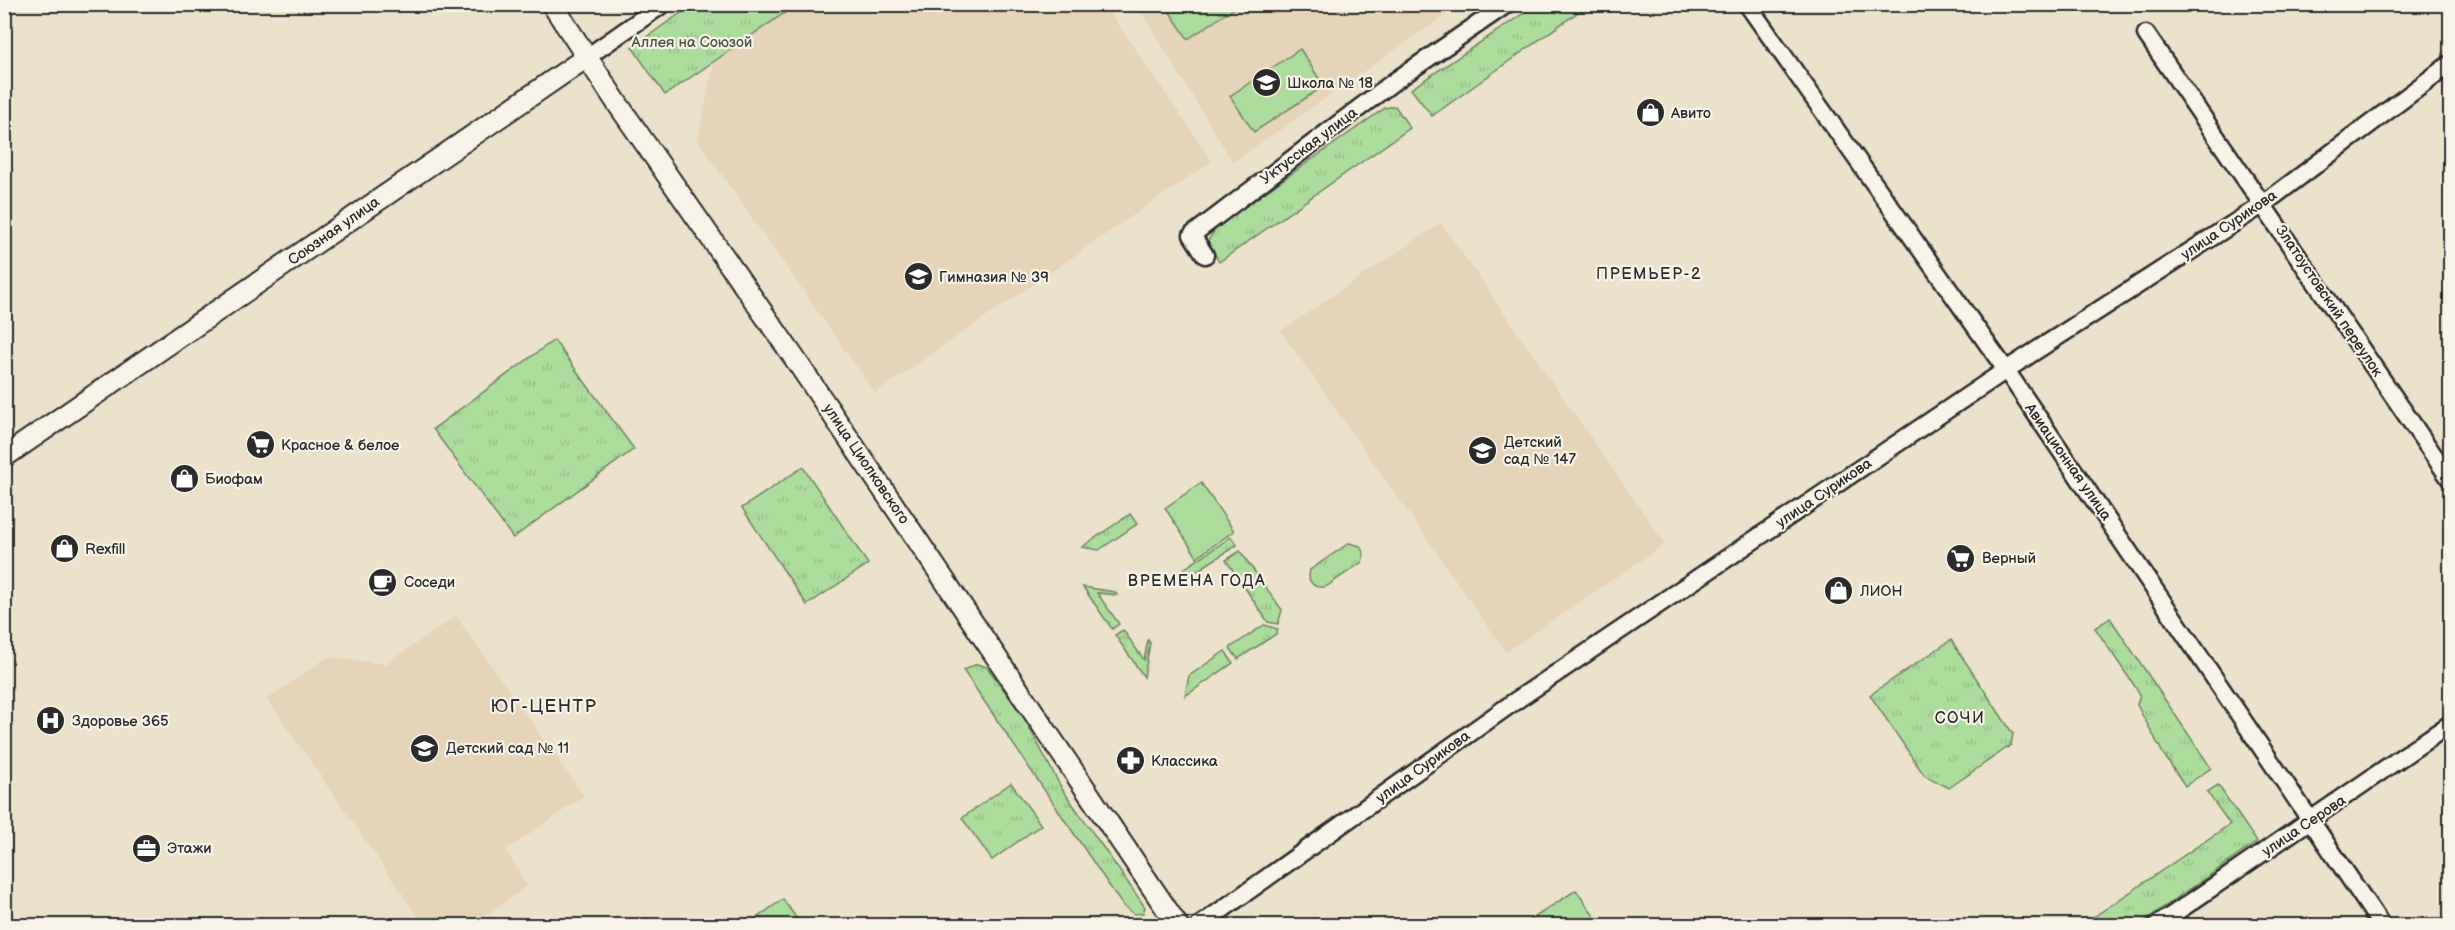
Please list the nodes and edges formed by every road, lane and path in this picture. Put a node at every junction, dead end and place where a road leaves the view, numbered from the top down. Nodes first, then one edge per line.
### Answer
1 (552, 4) edge
2 (663, 4) edge
3 (1507, 4) edge
4 (1747, 4) edge
5 (2146, 34) dead end
6 (586, 57) junction
7 (2451, 64) edge
8 (2262, 205) junction
9 (1205, 255) dead end
10 (2006, 370) junction
11 (4, 457) edge
12 (2451, 479) edge
13 (2451, 724) edge
14 (2312, 821) junction
15 (1178, 926) edge
16 (1199, 926) edge
17 (2156, 926) edge
18 (2382, 926) edge

1 - 6 street, улица Циолковского
2 - 6 street, Союзная улица
3 - 9 street, Уктусская улица
4 - 10 street, Авиационная улица
5 - 8 street, Златоустовский переулок
6 - 11 street, Союзная улица
6 - 15 street, улица Циолковского
7 - 8 street, улица Сурикова
8 - 10 street, улица Сурикова
8 - 12 street, Златоустовский переулок
10 - 14 street, Авиационная улица
10 - 16 street, улица Сурикова
13 - 14 street, улица Серова
14 - 17 street, улица Серова
14 - 18 street, Авиационная улица

